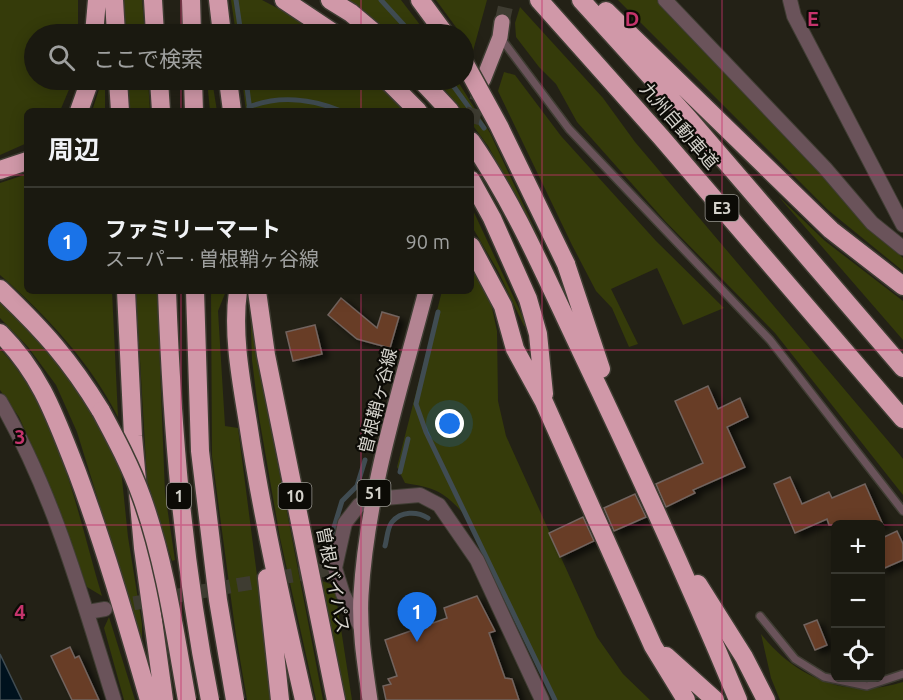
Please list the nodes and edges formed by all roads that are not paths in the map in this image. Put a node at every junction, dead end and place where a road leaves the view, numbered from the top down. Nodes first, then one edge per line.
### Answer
1 (97, 0) edge
2 (114, 0) edge
3 (153, 0) edge
4 (191, 0) edge
5 (218, 0) edge
6 (284, 0) edge
7 (330, 0) edge
8 (539, 0) edge
9 (581, 0) edge
10 (594, 0) edge
11 (665, 0) edge
12 (790, 0) edge
13 (424, 4) edge
14 (95, 24) edge
15 (115, 24) edge
16 (154, 24) edge
17 (192, 24) edge
18 (221, 24) edge
19 (320, 24) edge
20 (364, 24) edge
21 (438, 24) edge
22 (501, 30) joint
23 (474, 80) edge
24 (483, 80) tunnel mouth
25 (86, 90) edge
26 (119, 90) edge
27 (160, 90) edge
28 (193, 90) edge
29 (229, 90) edge
30 (397, 90) edge
31 (430, 90) edge
32 (80, 108) edge
33 (120, 108) edge
34 (161, 108) edge
35 (194, 108) edge
36 (232, 108) edge
37 (415, 108) edge
38 (447, 108) edge
39 (474, 146) edge
40 (24, 162) edge
41 (0, 170) edge
42 (474, 185) edge
43 (903, 225) edge
44 (903, 248) edge
45 (474, 252) edge
46 (903, 286) edge
47 (0, 290) edge
48 (126, 294) edge
49 (167, 294) edge
50 (195, 294) edge
51 (237, 294) edge
52 (257, 294) edge
53 (425, 294) edge
54 (0, 333) edge
55 (857, 365) junction
56 (903, 368) edge
57 (0, 401) edge
58 (544, 402) junction
59 (903, 419) edge
60 (903, 432) edge
61 (626, 445) junction
62 (373, 499) junction
63 (262, 507) junction
64 (903, 511) edge
65 (666, 534) junction
66 (105, 609) tunnel mouth
67 (88, 612) junction
68 (760, 616) dead end
69 (362, 629) junction
70 (653, 645) junction
71 (903, 674) edge
72 (114, 700) edge
73 (149, 700) edge
74 (164, 700) edge
75 (187, 700) edge
76 (210, 700) edge
77 (236, 700) edge
78 (280, 700) edge
79 (304, 700) edge
80 (336, 700) edge
81 (370, 700) edge
82 (542, 700) edge
83 (686, 700) edge
84 (715, 700) edge
85 (738, 700) edge
86 (766, 700) edge

1 - 14 highway
2 - 15 highway
3 - 16 highway
4 - 17 highway
5 - 18 highway
6 - 19 highway
7 - 20 highway
8 - 55 highway, 九州自動車道 / E3
9 - 56 highway, 九州自動車道 / E3
10 - 46 highway
11 - 44 street
12 - 43 street
13 - 21 highway
22 - 24 main road
22 - 64 lane
23 - 61 highway, bridge
25 - 32 highway
26 - 33 highway
27 - 34 highway
28 - 35 highway
29 - 36 highway
30 - 37 highway
31 - 38 highway
39 - 61 highway
40 - 41 highway
42 - 58 highway
45 - 58 highway
47 - 75 highway, bridge
48 - 74 highway
49 - 76 highway, 1, bridge
50 - 77 highway, 1, bridge
51 - 63 highway
52 - 80 highway, 曽根バイパス / 10
53 - 62 main road, 曽根鞘ヶ谷線 / 51
54 - 73 highway
55 - 59 highway, 九州自動車道 / E3
55 - 60 highway
57 - 67 street
58 - 70 highway
61 - 65 highway
62 - 69 main road, 曽根鞘ヶ谷線 / 51
62 - 69 street
62 - 82 street
63 - 78 highway
63 - 79 highway
65 - 85 highway
65 - 86 highway
66 - 67 street
67 - 72 street
68 - 71 lane
69 - 81 main road, 曽根鞘ヶ谷線 / 51
70 - 83 highway
70 - 84 highway

